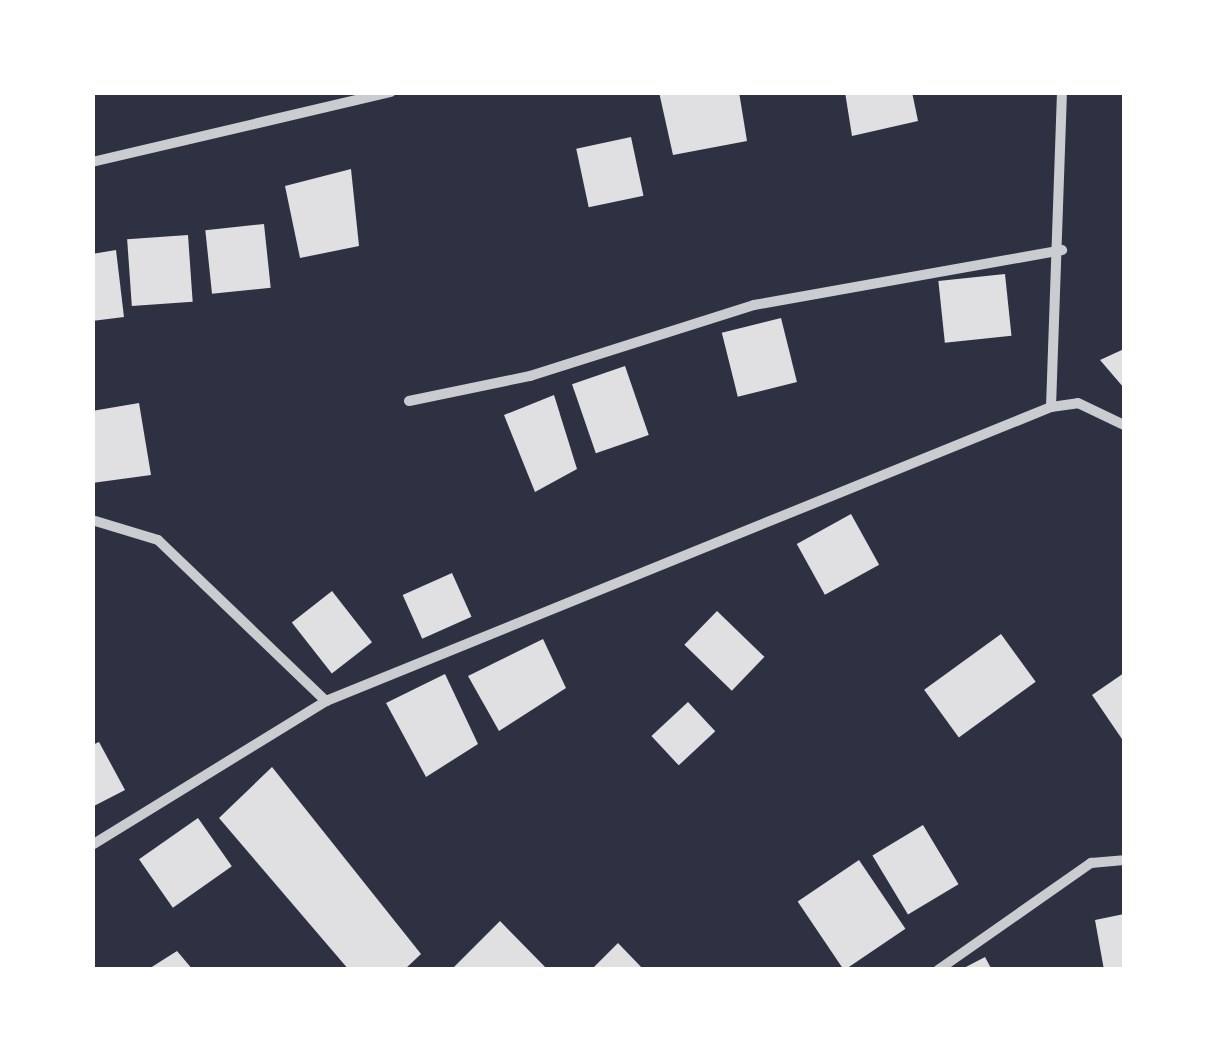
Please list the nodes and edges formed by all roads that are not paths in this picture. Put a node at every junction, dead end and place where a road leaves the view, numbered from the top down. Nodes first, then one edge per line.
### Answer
1 (391, 92) edge
2 (1062, 92) edge
3 (92, 162) edge
4 (1062, 250) junction
5 (410, 401) dead end
6 (1051, 406) junction
7 (1124, 425) edge
8 (92, 520) edge
9 (326, 701) junction
10 (92, 845) edge
11 (1124, 860) edge
12 (938, 970) edge

1 - 3 street
2 - 4 street
4 - 5 street
4 - 6 street
6 - 7 street
6 - 9 street
8 - 9 street
9 - 10 street
11 - 12 street

